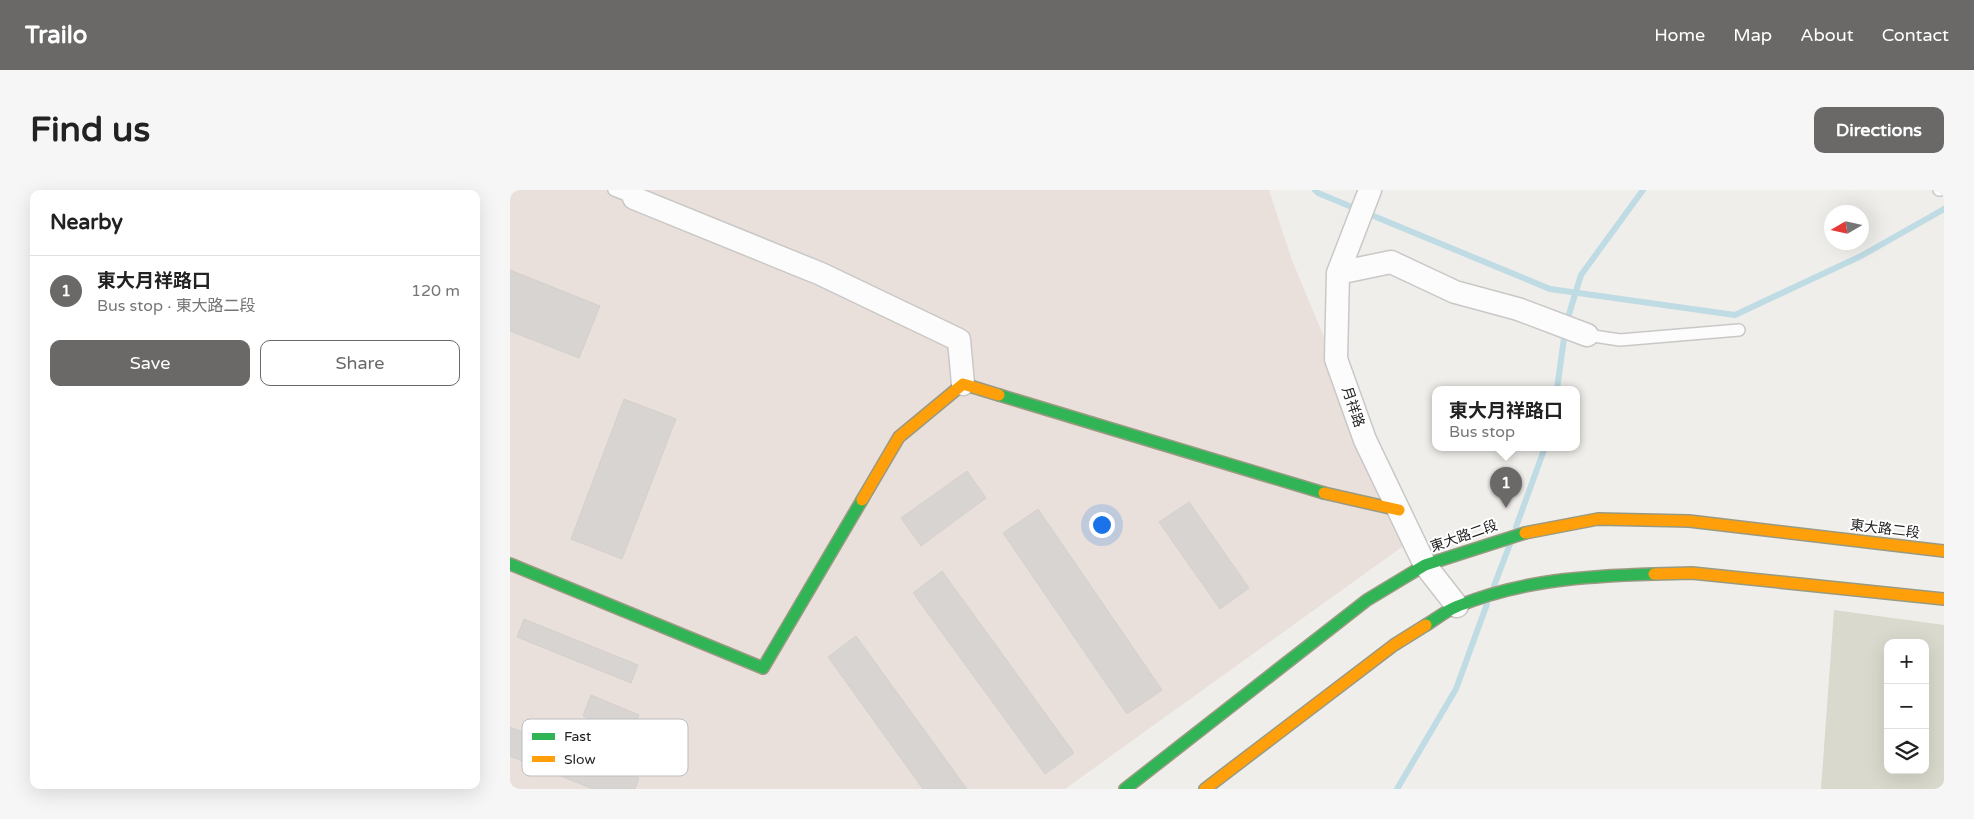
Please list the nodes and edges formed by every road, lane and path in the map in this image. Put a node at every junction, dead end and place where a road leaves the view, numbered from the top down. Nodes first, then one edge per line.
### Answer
1 (629, 193) edge
2 (1364, 205) edge
3 (1338, 273) junction
4 (1739, 330) dead end
5 (1587, 335) joint
6 (963, 384) junction
7 (1399, 510) junction
8 (1944, 550) edge
9 (510, 564) edge
10 (1425, 565) junction
11 (1944, 599) edge
12 (1457, 606) junction
13 (1125, 789) edge
14 (1205, 789) edge

1 - 6 street
2 - 3 street, 月祥路
3 - 5 street
3 - 7 street, 月祥路
4 - 5 lane
6 - 7 street
6 - 9 street
7 - 10 street, 月祥路
8 - 10 street, 東大路二段
10 - 12 street, 月祥路
10 - 13 street, 東大路二段
11 - 12 street
12 - 14 street

